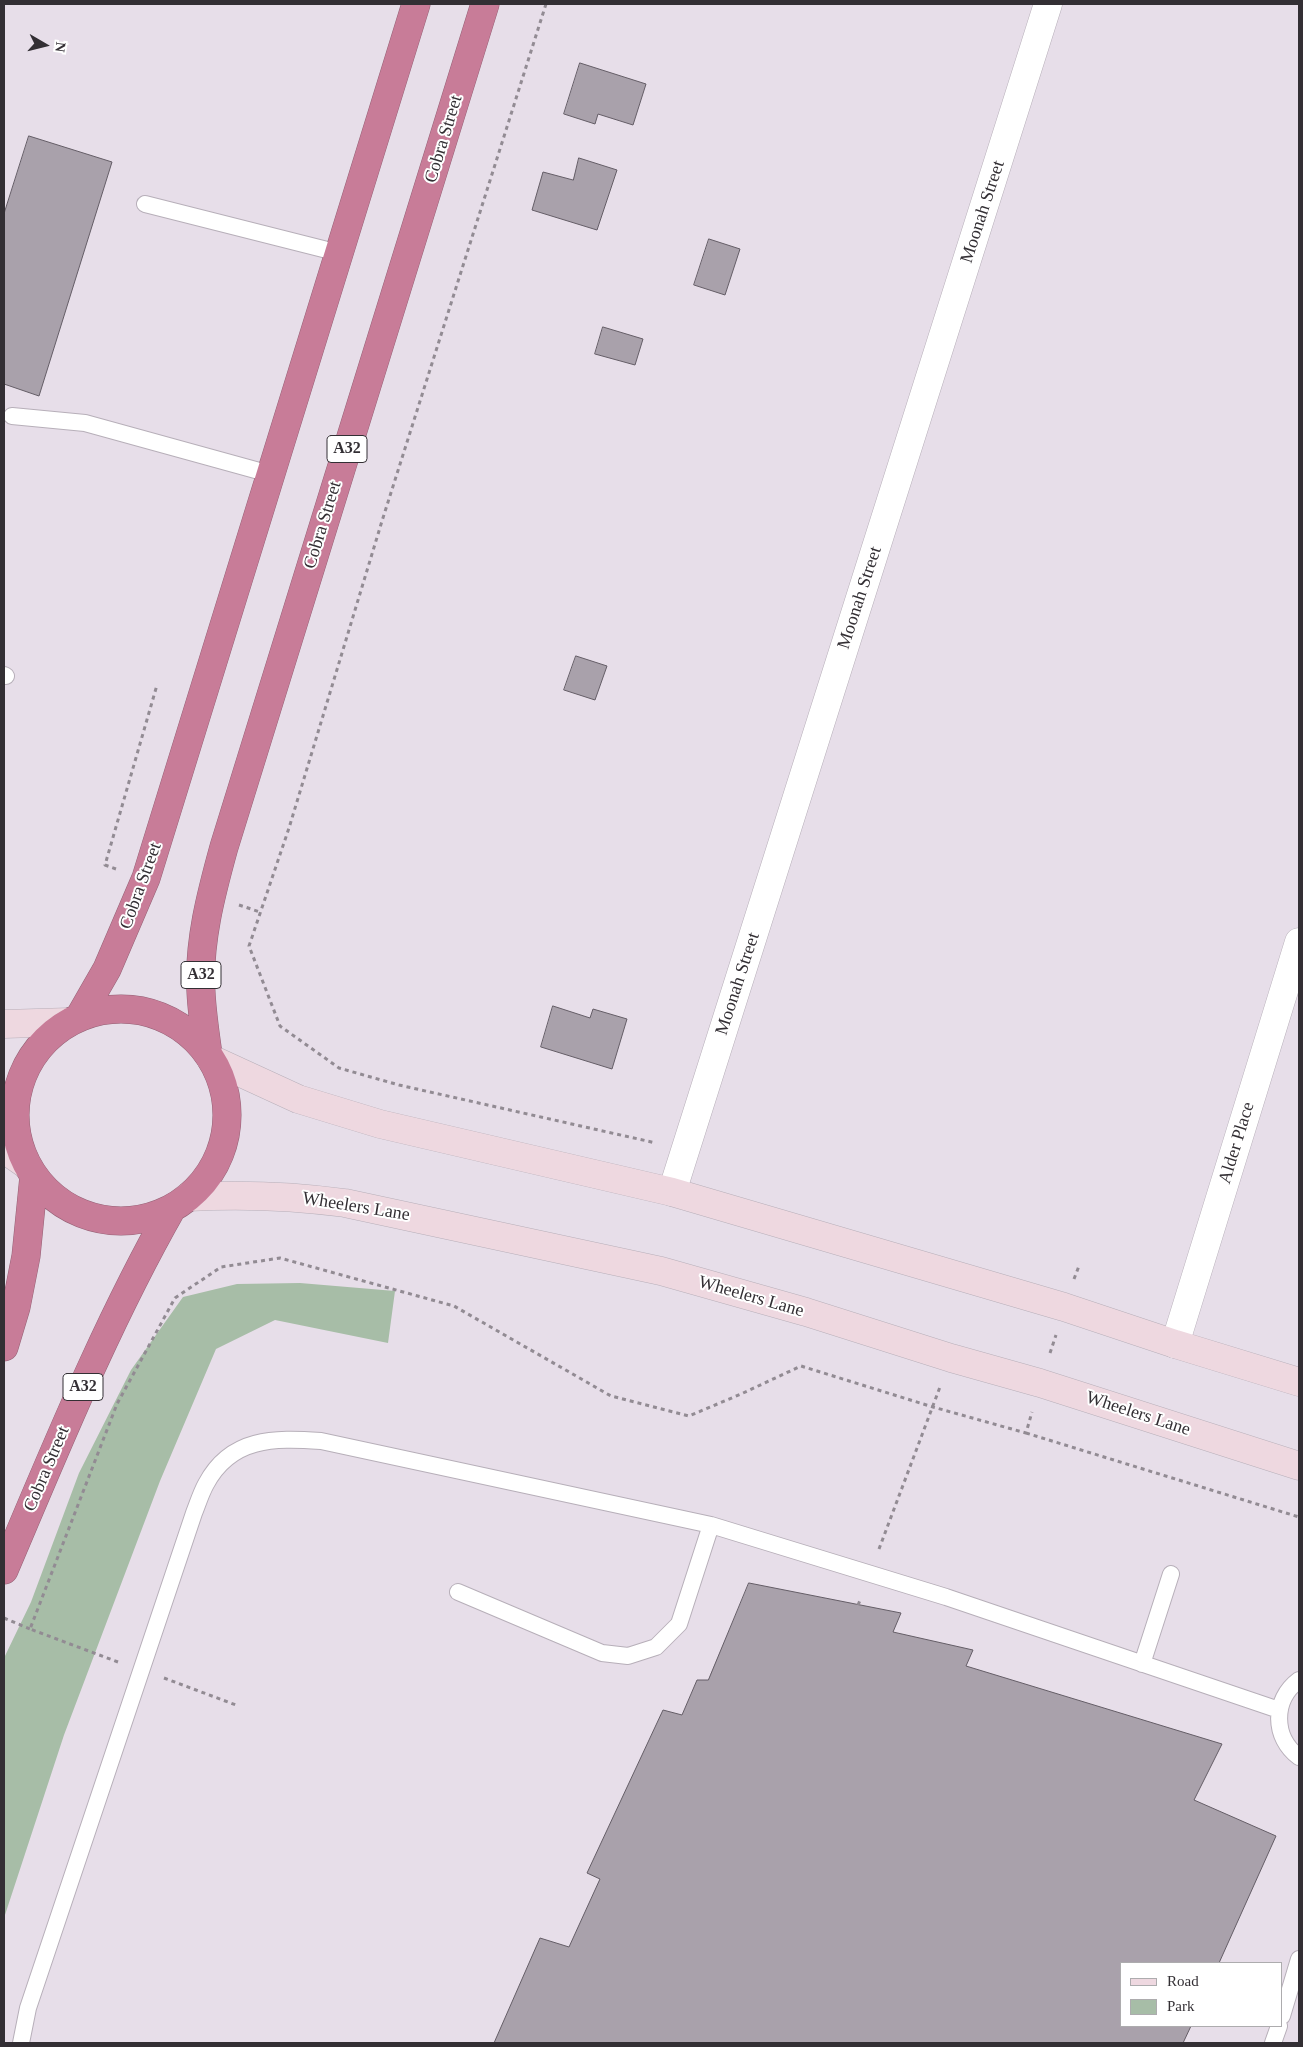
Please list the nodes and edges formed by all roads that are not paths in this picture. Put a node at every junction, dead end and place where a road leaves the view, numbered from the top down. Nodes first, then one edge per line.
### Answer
1 (416, 4) edge
2 (485, 4) edge
3 (1048, 4) edge
4 (145, 204) dead end
5 (339, 253) junction
6 (12, 416) dead end
7 (270, 474) junction
8 (1299, 942) edge
9 (75, 1019) junction
10 (4, 1024) edge
11 (210, 1056) junction
12 (4, 1149) edge
13 (31, 1171) junction
14 (672, 1192) junction
15 (180, 1203) junction
16 (1175, 1344) junction
17 (4, 1347) edge
18 (1299, 1382) edge
19 (1299, 1466) edge
20 (710, 1525) junction
21 (4, 1570) edge
22 (1171, 1574) dead end
23 (458, 1592) dead end
24 (1142, 1664) junction
25 (1299, 1680) edge
26 (1279, 1710) junction
27 (1299, 1757) edge
28 (1299, 1959) edge
29 (1283, 2013) edge
30 (1279, 2027) edge
31 (21, 2043) edge
32 (1273, 2043) edge

1 - 5 highway, Cobra Street / A32
2 - 11 highway, Cobra Street / A32
3 - 14 street, Moonah Street
4 - 5 lane
5 - 7 highway, Cobra Street / A32
6 - 7 lane
7 - 9 highway, Cobra Street / A32
8 - 16 street, Alder Place
9 - 10 main road
9 - 11 highway, A32
9 - 13 highway, A32
11 - 14 main road
11 - 15 highway, A32
12 - 13 main road
13 - 15 highway, A32
13 - 17 highway, A32
14 - 16 main road
15 - 19 main road, Wheelers Lane
15 - 21 highway, Cobra Street / A32
16 - 18 main road
20 - 23 lane
20 - 24 lane
20 - 31 lane
22 - 24 lane
24 - 26 lane
25 - 26 lane
26 - 27 lane
28 - 29 lane
30 - 32 lane

